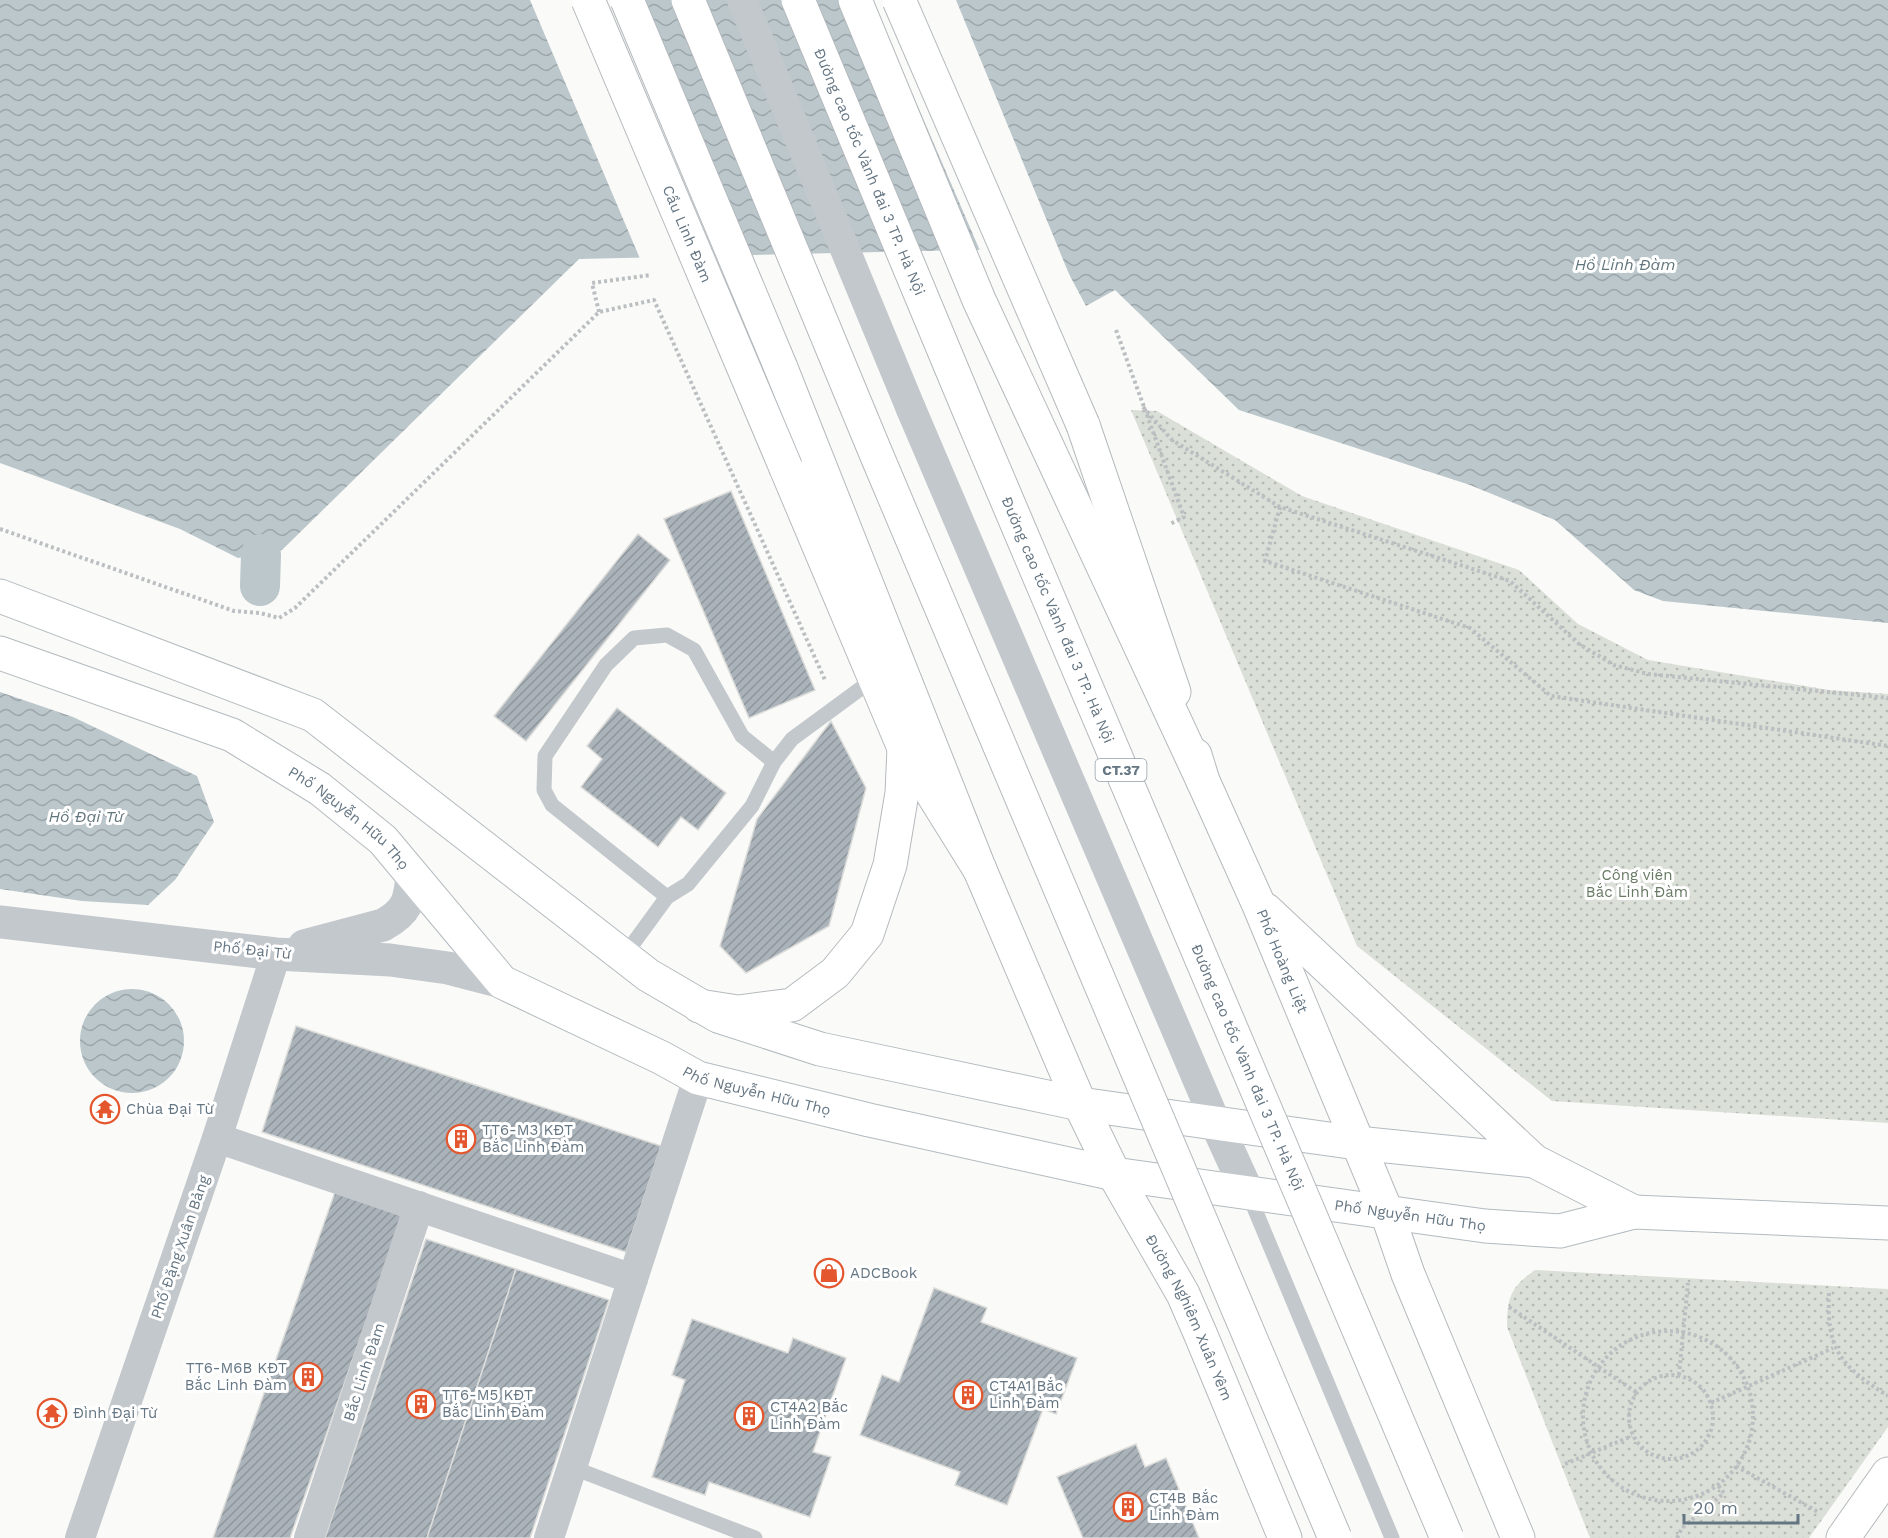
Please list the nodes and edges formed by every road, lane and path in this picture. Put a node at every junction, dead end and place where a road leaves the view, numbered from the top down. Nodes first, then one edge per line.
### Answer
1 (588, 0) edge
2 (627, 0) edge
3 (688, 0) edge
4 (742, 0) edge
5 (798, 0) edge
6 (855, 0) edge
7 (899, 0) edge
8 (651, 275) dead end
9 (599, 312) junction
10 (1116, 330) dead end
11 (1143, 406) junction
12 (1280, 507) junction
13 (1170, 524) dead end
14 (0, 529) edge
15 (0, 596) edge
16 (0, 653) edge
17 (875, 678) junction
18 (1888, 698) edge
19 (842, 703) junction
20 (1888, 746) edge
21 (904, 748) junction
22 (774, 762) junction
23 (1203, 781) junction
24 (980, 870) junction
25 (412, 875) junction
26 (667, 897) junction
27 (1258, 903) junction
28 (0, 922) edge
29 (276, 954) junction
30 (624, 956) junction
31 (502, 982) junction
32 (699, 1006) junction
33 (698, 1078) junction
34 (1080, 1104) junction
35 (1216, 1123) junction
36 (217, 1138) junction
37 (1357, 1143) junction
38 (1534, 1161) junction
39 (1114, 1174) junction
40 (1248, 1193) junction
41 (419, 1206) junction
42 (1634, 1212) junction
43 (1387, 1213) junction
44 (1888, 1223) edge
45 (633, 1279) junction
46 (1688, 1283) dead end
47 (1829, 1293) dead end
48 (1509, 1306) dead end
49 (1683, 1333) junction
50 (1833, 1348) junction
51 (1598, 1367) junction
52 (1680, 1376) junction
53 (1750, 1387) junction
54 (1636, 1392) junction
55 (1888, 1396) edge
56 (1711, 1403) junction
57 (1632, 1436) junction
58 (1593, 1453) junction
59 (1565, 1464) dead end
60 (1736, 1466) junction
61 (571, 1467) junction
62 (1888, 1474) edge
63 (1717, 1484) junction
64 (1818, 1512) dead end
65 (80, 1538) edge
66 (309, 1538) edge
67 (549, 1538) edge
68 (755, 1538) edge
69 (1286, 1538) edge
70 (1335, 1538) edge
71 (1392, 1538) edge
72 (1447, 1538) edge
73 (1518, 1538) edge
74 (1677, 1538) edge
75 (1842, 1538) edge

1 - 17 main road, Cầu Linh Đàm, bridge
2 - 24 main road, bridge
3 - 70 main road, bridge
4 - 35 street, bridge
5 - 72 main road, Đường cao tốc Vành đai 3 TP. Hà Nội / CT.37, bridge
6 - 23 main road
7 - 23 main road, bridge
8 - 9 path
9 - 14 path
9 - 19 path
10 - 11 path
11 - 12 path
11 - 13 path
12 - 18 path
12 - 20 path
15 - 30 main road, Phố Nguyễn Hữu Thọ
16 - 25 main road, Phố Nguyễn Hữu Thọ
17 - 19 lane
17 - 21 main road, Cầu Linh Đàm
19 - 22 lane
21 - 24 main road, Cầu Linh Đàm
21 - 32 main road
22 - 26 lane
22 - 26 lane
23 - 27 main road, Phố Hoàng Liệt
24 - 34 main road
25 - 29 street
25 - 31 main road, Phố Nguyễn Hữu Thọ
26 - 30 lane
27 - 37 main road, Phố Hoàng Liệt
27 - 38 main road
28 - 29 street, Phố Đại Từ
29 - 31 street, Phố Đại Từ
29 - 36 street, Phố Đặng Xuân Bảng
30 - 32 main road, Phố Nguyễn Hữu Thọ
31 - 33 main road, Phố Nguyễn Hữu Thọ
32 - 34 main road, Phố Nguyễn Hữu Thọ
33 - 39 main road, Phố Nguyễn Hữu Thọ
33 - 45 street
34 - 35 main road, Phố Nguyễn Hữu Thọ
34 - 39 main road, Đường Nghiêm Xuân Yêm
35 - 37 main road, Phố Nguyễn Hữu Thọ
35 - 40 street
36 - 41 street
36 - 65 street, Phố Đặng Xuân Bảng
37 - 38 main road, Phố Nguyễn Hữu Thọ
37 - 43 main road
38 - 42 main road, Phố Nguyễn Hữu Thọ
39 - 40 main road, Phố Nguyễn Hữu Thọ
39 - 69 main road, Đường Nghiêm Xuân Yêm
40 - 43 main road, Phố Nguyễn Hữu Thọ
40 - 71 lane
41 - 45 street
41 - 66 street, Bắc Linh Đàm
42 - 43 main road, Phố Nguyễn Hữu Thọ
42 - 44 main road, Phố Nguyễn Hữu Thọ
43 - 73 main road
45 - 61 street
46 - 49 path
47 - 50 path
48 - 51 path
49 - 51 path
49 - 52 path
49 - 53 path
50 - 53 path
50 - 55 path
51 - 54 path
51 - 58 path
52 - 54 path
52 - 56 path
53 - 56 path
53 - 60 path
54 - 57 path
56 - 57 path
57 - 58 path
58 - 59 path
58 - 63 path
60 - 63 path
60 - 64 path
61 - 67 street
61 - 68 lane
62 - 75 main road
63 - 74 path

